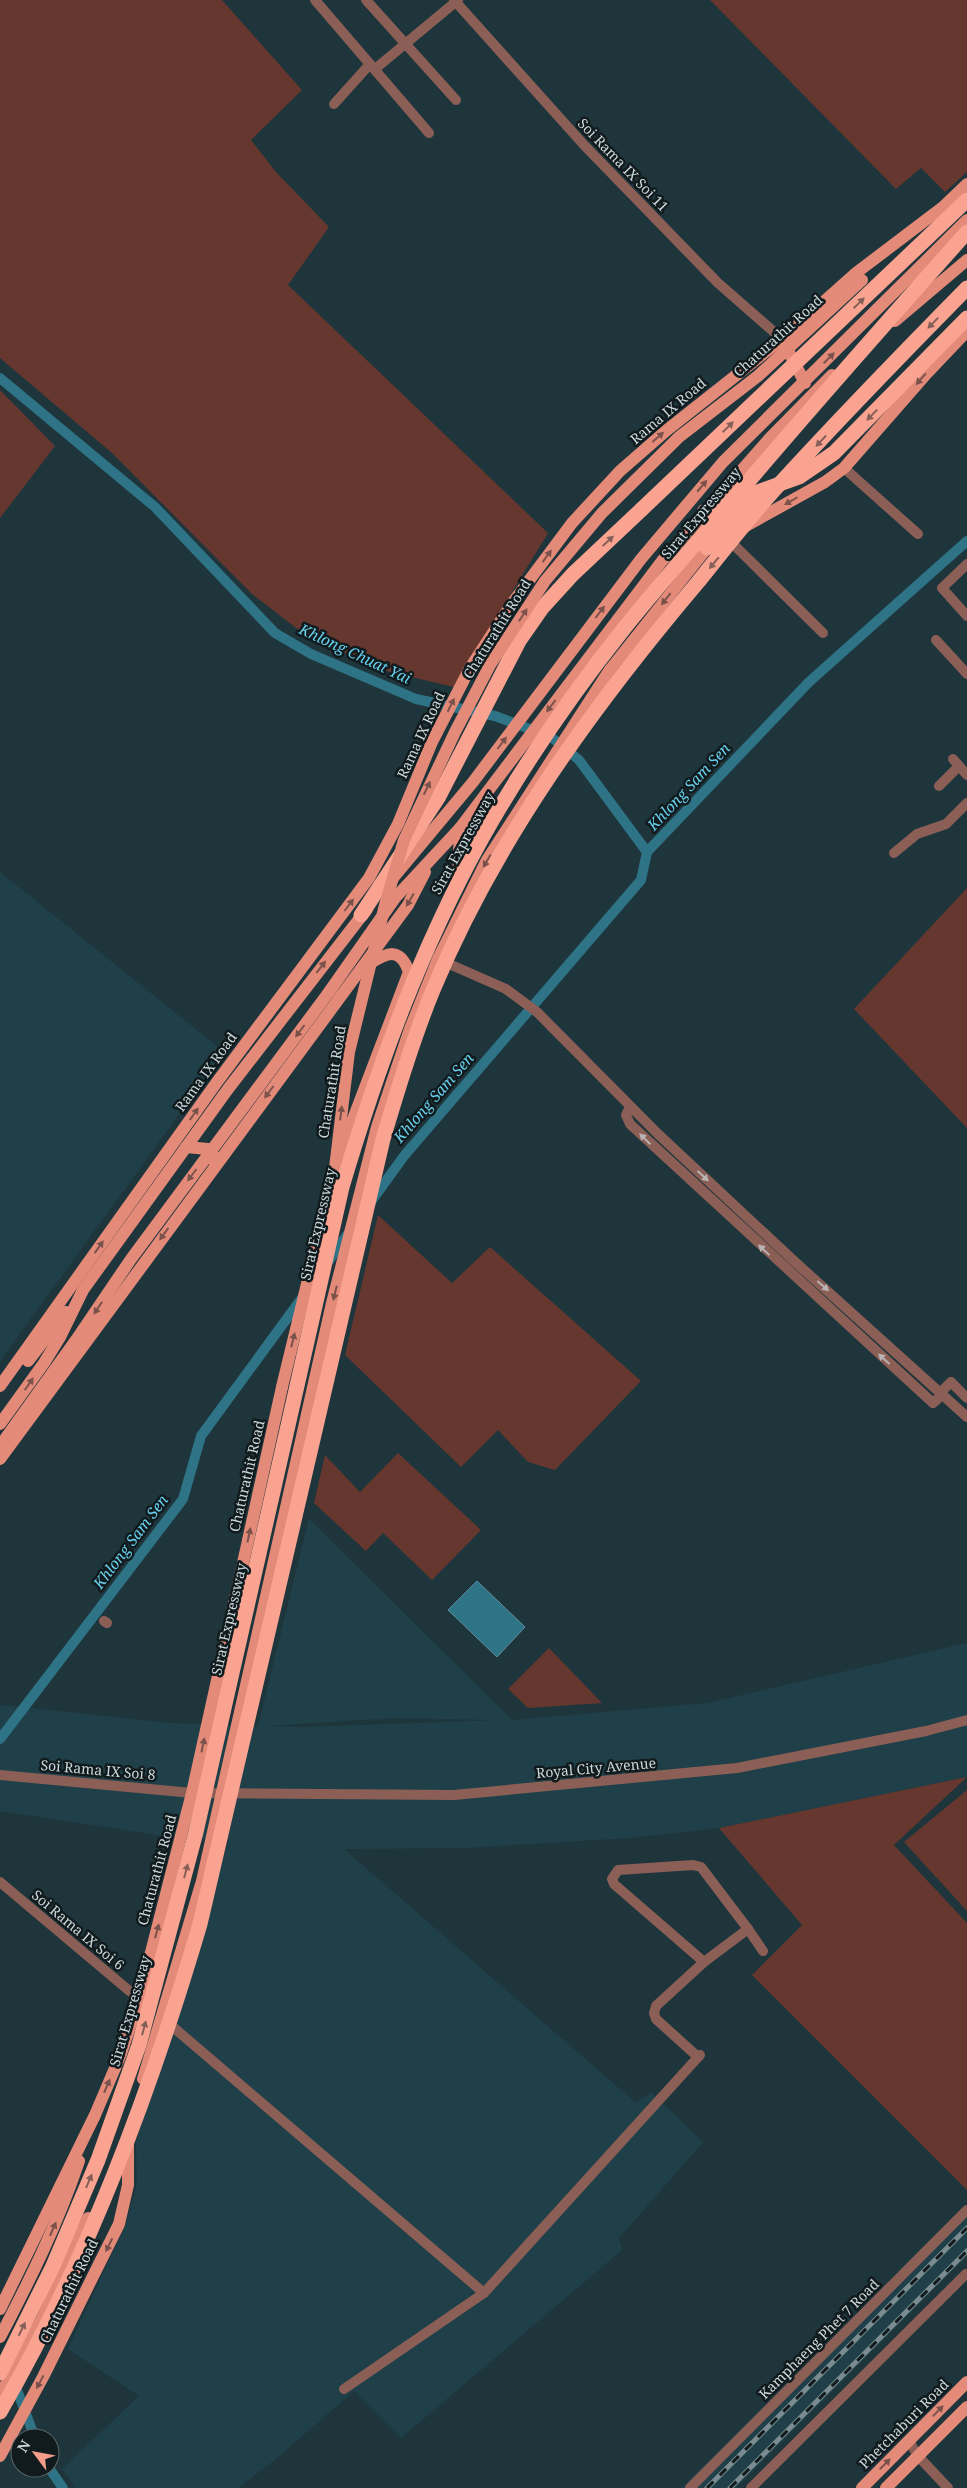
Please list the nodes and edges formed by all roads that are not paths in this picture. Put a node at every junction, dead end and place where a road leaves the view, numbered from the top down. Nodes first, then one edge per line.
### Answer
1 (315, 0) edge
2 (366, 0) edge
3 (456, 1) edge
4 (405, 44) junction
5 (372, 66) junction
6 (456, 100) dead end
7 (334, 104) dead end
8 (429, 133) dead end
9 (967, 184) edge
10 (967, 200) edge
11 (943, 207) junction
12 (967, 220) edge
13 (967, 232) edge
14 (967, 260) edge
15 (967, 288) edge
16 (967, 318) edge
17 (866, 321) junction
18 (884, 330) junction
19 (967, 331) edge
20 (782, 339) junction
21 (805, 383) junction
22 (844, 468) junction
23 (758, 491) junction
24 (705, 510) junction
25 (918, 534) dead end
26 (726, 537) junction
27 (707, 548) junction
28 (967, 564) edge
29 (967, 616) edge
30 (823, 633) dead end
31 (936, 640) dead end
32 (967, 674) edge
33 (967, 775) edge
34 (939, 786) dead end
35 (438, 798) junction
36 (967, 803) edge
37 (460, 828) junction
38 (894, 853) dead end
39 (434, 857) junction
40 (369, 878) junction
41 (361, 915) junction
42 (456, 918) junction
43 (438, 959) junction
44 (361, 969) junction
45 (409, 972) junction
46 (257, 1028) junction
47 (228, 1089) junction
48 (630, 1107) junction
49 (201, 1126) junction
50 (186, 1146) junction
51 (228, 1148) junction
52 (688, 1162) junction
53 (213, 1166) junction
54 (335, 1168) junction
55 (679, 1171) junction
56 (794, 1261) junction
57 (786, 1270) junction
58 (83, 1290) junction
59 (854, 1314) junction
60 (845, 1324) junction
61 (916, 1369) junction
62 (907, 1379) junction
63 (0, 1386) edge
64 (942, 1393) junction
65 (0, 1396) edge
66 (967, 1398) edge
67 (967, 1416) edge
68 (0, 1424) edge
69 (0, 1446) edge
70 (0, 1459) edge
71 (967, 1720) edge
72 (0, 1775) edge
73 (192, 1793) junction
74 (222, 1794) junction
75 (0, 1882) edge
76 (748, 1929) junction
77 (763, 1951) dead end
78 (704, 1962) junction
79 (139, 1999) junction
80 (161, 2017) junction
81 (95, 2115) junction
82 (128, 2129) junction
83 (967, 2210) edge
84 (966, 2274) dead end
85 (484, 2293) junction
86 (0, 2309) edge
87 (0, 2337) edge
88 (0, 2373) edge
89 (967, 2382) edge
90 (344, 2389) dead end
91 (0, 2396) edge
92 (967, 2407) edge
93 (0, 2412) edge
94 (909, 2441) junction
95 (0, 2456) edge
96 (918, 2456) junction
97 (690, 2488) edge
98 (751, 2488) edge
99 (862, 2488) edge
100 (886, 2488) edge
101 (948, 2488) edge

1 - 5 street
2 - 4 street
3 - 4 street
3 - 20 street, Soi Rama IX Soi 11
4 - 5 street
4 - 6 street
5 - 7 street
5 - 8 street
9 - 11 main road, Rama IX Road
35 -> 10 highway, bridge
11 - 20 main road, Rama IX Road
54 -> 11 main road, Chaturathit Road, bridge
12 - 17 main road, Rama IX Road
88 -> 13 highway, Sirat Expressway, bridge
14 - 18 main road
15 -> 93 highway, bridge
16 -> 23 highway
17 - 18 main road
21 -> 17 main road, Rama IX Road
18 - 24 main road
19 -> 22 main road
20 - 21 main road
40 -> 20 main road, Rama IX Road
41 -> 21 main road, Rama IX Road
22 - 25 street
22 -> 26 main road
23 - 24 highway
23 - 27 highway
24 -> 37 main road
26 - 27 main road
26 - 30 street
27 -> 42 main road, Chaturathit Road
28 - 29 street
31 - 32 street
33 - 34 street
35 - 40 main road
35 - 41 highway
36 - 38 street
37 - 39 main road
37 - 42 main road
39 -> 44 main road
39 -> 69 main road, bridge
46 -> 40 main road, Rama IX Road
47 -> 41 main road, Rama IX Road
42 - 43 main road, Chaturathit Road
43 - 45 main road
43 - 48 street
43 -> 74 main road, Chaturathit Road
44 - 45 main road
44 -> 51 main road
45 - 54 main road, bridge
46 - 47 main road
63 -> 46 main road, Rama IX Road
47 - 49 main road, Rama IX Road
48 - 52 street
55 -> 48 street
49 - 50 main road, Rama IX Road
49 - 51 main road
50 - 53 main road
50 - 58 main road, Rama IX Road
51 - 53 main road
52 - 55 street
52 -> 56 street
53 -> 70 main road
73 -> 54 main road, Chaturathit Road, bridge
57 -> 55 street
56 - 57 street
56 -> 59 street
57 - 60 street
58 - 65 main road
68 -> 58 main road, Rama IX Road
59 - 60 street
59 - 61 street
62 -> 60 street
61 - 62 street
61 - 64 street
62 - 64 street
64 - 66 street
64 - 67 street
71 - 74 street, Royal City Avenue
72 - 73 street, Soi Rama IX Soi 8
73 - 74 street, Royal City Avenue
79 -> 73 main road, Chaturathit Road
74 - 80 main road, Chaturathit Road
75 - 79 street, Soi Rama IX Soi 6
76 - 77 street
76 - 78 street
76 - 78 street
78 - 85 street
81 -> 79 main road, Chaturathit Road
80 - 82 main road, Chaturathit Road
80 - 85 street
81 - 86 main road, Chaturathit Road
87 -> 81 main road, Chaturathit Road
82 - 91 main road, Chaturathit Road
82 -> 95 main road, Chaturathit Road
83 - 97 street, Kamphaeng Phet 7 Road
84 - 98 street
85 - 90 street
94 -> 89 main road, Phetchaburi Road
92 - 96 main road
94 - 96 street
99 -> 94 main road, Phetchaburi Road
96 - 100 main road
96 - 101 street

